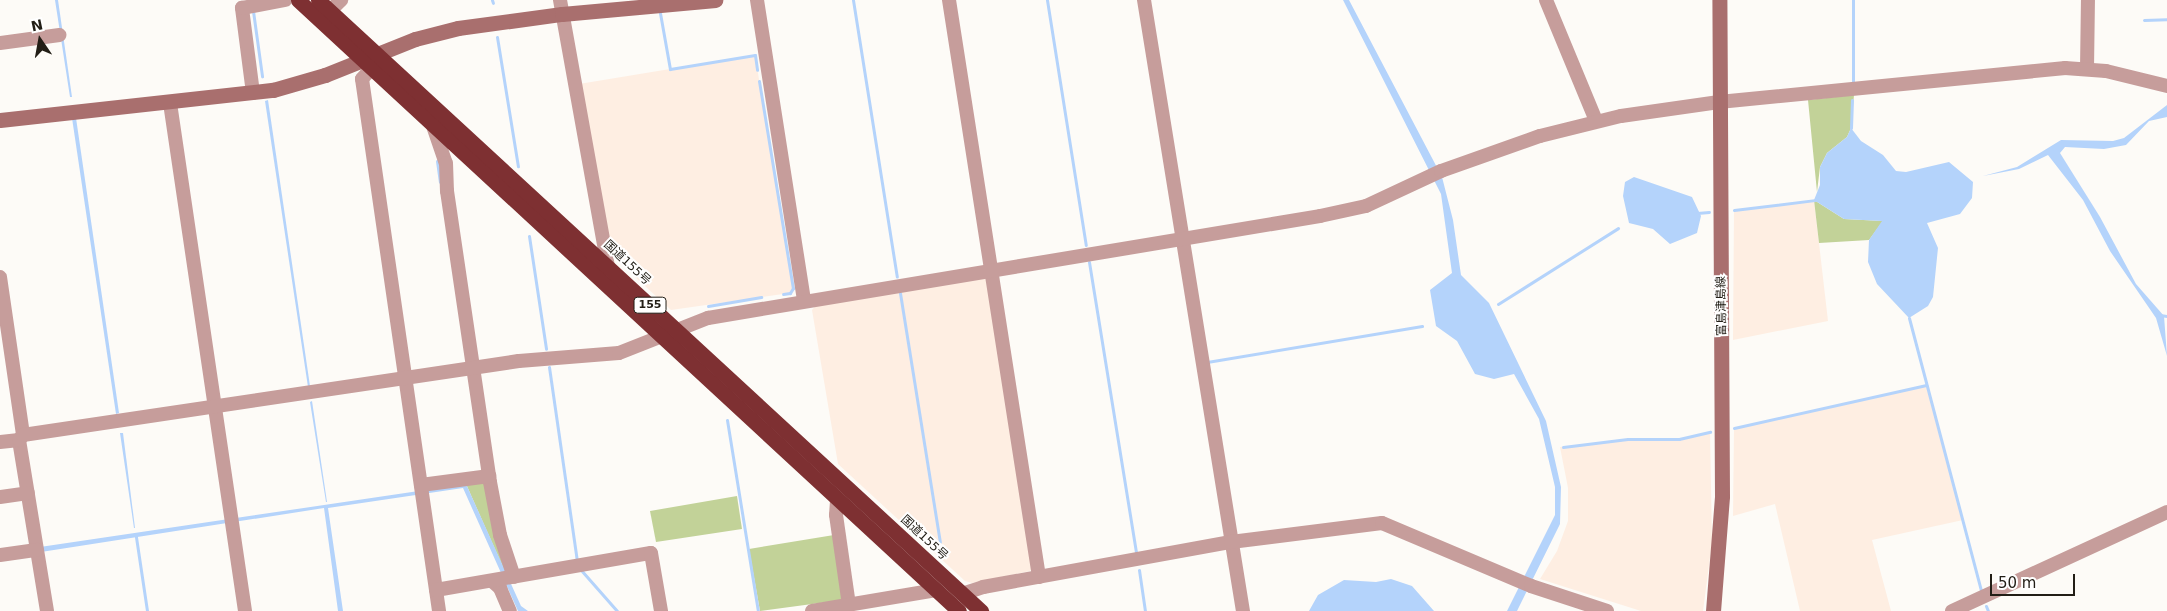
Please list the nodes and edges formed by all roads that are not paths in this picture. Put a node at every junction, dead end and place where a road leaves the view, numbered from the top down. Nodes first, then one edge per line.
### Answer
1 (286, 0) edge
2 (298, 0) edge
3 (318, 0) edge
4 (341, 0) edge
5 (716, 0) edge
6 (757, 0) edge
7 (949, 0) edge
8 (1144, 0) edge
9 (1546, 0) edge
10 (1719, 0) edge
11 (2088, 0) edge
12 (561, 7) edge
13 (330, 11) junction
14 (59, 35) dead end
15 (0, 44) edge
16 (375, 54) junction
17 (365, 65) junction
18 (2087, 69) junction
19 (2167, 86) edge
20 (253, 93) junction
21 (1719, 102) junction
22 (170, 103) junction
23 (0, 120) edge
24 (1596, 121) junction
25 (433, 126) junction
26 (1182, 238) junction
27 (608, 266) junction
28 (991, 269) junction
29 (0, 277) edge
30 (804, 300) junction
31 (679, 332) junction
32 (661, 338) junction
33 (473, 368) junction
34 (405, 379) junction
35 (215, 407) junction
36 (21, 437) junction
37 (0, 442) edge
38 (489, 476) junction
39 (421, 490) junction
40 (28, 493) junction
41 (0, 497) edge
42 (838, 501) junction
43 (2167, 512) edge
44 (1232, 542) junction
45 (37, 550) junction
46 (0, 555) edge
47 (1039, 577) junction
48 (504, 579) junction
49 (436, 590) junction
50 (936, 590) junction
51 (962, 594) junction
52 (849, 605) junction
53 (47, 611) edge
54 (245, 611) edge
55 (439, 611) edge
56 (510, 611) edge
57 (660, 611) edge
58 (812, 611) edge
59 (959, 611) edge
60 (981, 611) edge
61 (1242, 611) edge
62 (1607, 611) edge
63 (1713, 611) edge
64 (1952, 611) edge

1 - 20 street
2 - 17 highway, 155
3 - 13 highway, 国道155号 / 155
4 - 13 street
5 - 12 street
6 - 30 street
7 - 28 street
8 - 26 street
9 - 24 street
10 - 21 street, 富島津島線
11 - 18 street
12 - 16 street
12 - 27 street
13 - 16 highway, 国道155号 / 155
14 - 15 street
16 - 17 street
16 - 27 highway, 国道155号 / 155
17 - 20 street
17 - 25 highway, 155
17 - 34 street
18 - 19 street
18 - 21 street
20 - 22 street
21 - 24 street
21 - 63 street, 富島津島線
22 - 23 street
22 - 35 street
24 - 26 street
25 - 32 highway, 155
25 - 33 street
26 - 28 street
26 - 44 street
27 - 31 highway, 国道155号 / 155
28 - 30 street
28 - 47 street
29 - 36 street
30 - 31 street
31 - 32 street
31 - 51 highway, 国道155号 / 155
32 - 33 street
32 - 42 highway, 155
33 - 34 street
33 - 38 street
34 - 35 street
34 - 39 street
35 - 36 street
35 - 54 street
36 - 37 street
36 - 40 street
38 - 39 street
38 - 48 street
39 - 49 street
40 - 41 street
40 - 45 street
42 - 50 highway, 155
42 - 52 street
43 - 64 street
44 - 47 street
44 - 61 street
44 - 62 street
45 - 46 street
45 - 53 street
47 - 51 street
48 - 49 street
48 - 56 street
48 - 57 street
49 - 55 street
50 - 52 street
50 - 59 highway, 155
51 - 60 highway, 国道155号 / 155
52 - 58 street

